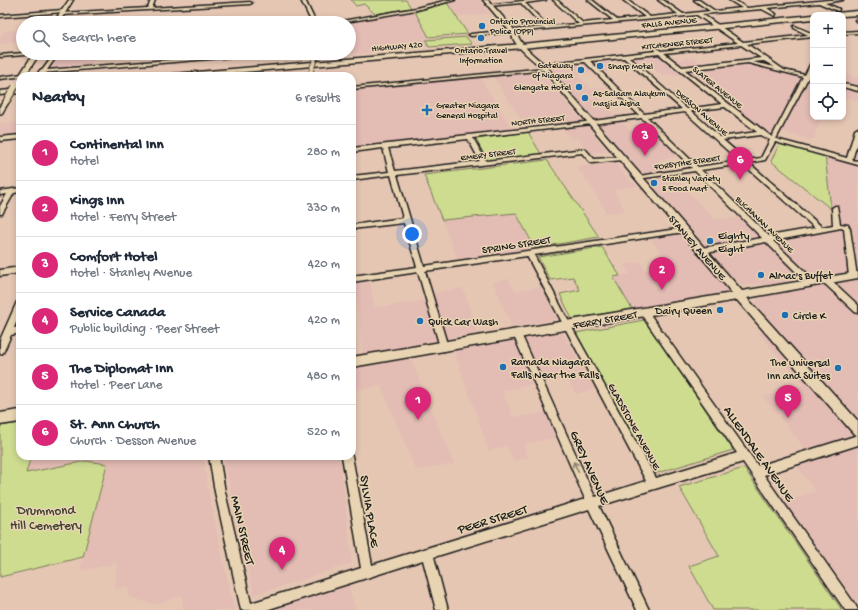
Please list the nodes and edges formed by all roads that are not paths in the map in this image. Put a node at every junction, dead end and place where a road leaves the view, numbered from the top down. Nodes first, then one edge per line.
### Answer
1 (71, 0) edge
2 (153, 0) edge
3 (213, 0) edge
4 (303, 0) edge
5 (453, 0) edge
6 (485, 0) edge
7 (544, 0) edge
8 (555, 0) edge
9 (590, 0) edge
10 (625, 0) edge
11 (660, 0) edge
12 (696, 0) edge
13 (731, 0) edge
14 (841, 0) edge
15 (250, 1) edge
16 (818, 1) edge
17 (522, 2) junction
18 (772, 3) dead end
19 (211, 5) junction
20 (489, 5) junction
21 (777, 6) junction
22 (762, 7) junction
23 (28, 8) dead end
24 (149, 9) junction
25 (251, 9) dead end
26 (746, 9) junction
27 (714, 12) junction
28 (835, 12) edge
29 (62, 13) junction
30 (697, 13) junction
31 (23, 14) junction
32 (846, 14) edge
33 (682, 15) junction
34 (775, 15) dead end
35 (0, 16) edge
36 (60, 16) edge
37 (311, 16) edge
38 (858, 16) edge
39 (846, 17) edge
40 (649, 18) junction
41 (810, 18) edge
42 (356, 19) edge
43 (618, 21) junction
44 (582, 24) junction
45 (627, 26) dead end
46 (795, 27) dead end
47 (546, 28) junction
48 (718, 28) junction
49 (858, 32) edge
50 (513, 33) junction
51 (846, 33) edge
52 (810, 34) edge
53 (846, 34) edge
54 (471, 35) dead end
55 (810, 36) edge
56 (858, 37) edge
57 (742, 44) junction
58 (652, 46) dead end
59 (526, 47) junction
60 (660, 53) junction
61 (16, 55) edge
62 (0, 56) edge
63 (625, 56) junction
64 (766, 59) junction
65 (33, 60) edge
66 (51, 60) edge
67 (153, 60) edge
68 (315, 60) edge
69 (586, 60) junction
70 (746, 62) junction
71 (542, 65) junction
72 (681, 69) junction
73 (810, 69) edge
74 (783, 71) junction
75 (25, 72) edge
76 (43, 72) edge
77 (51, 72) edge
78 (222, 72) edge
79 (253, 72) edge
80 (311, 72) edge
81 (16, 77) edge
82 (806, 77) junction
83 (0, 78) edge
84 (810, 78) edge
85 (846, 86) edge
86 (356, 88) edge
87 (858, 89) edge
88 (16, 92) edge
89 (3, 97) edge
90 (726, 105) junction
91 (686, 110) junction
92 (0, 112) edge
93 (642, 116) junction
94 (591, 122) junction
95 (858, 130) edge
96 (760, 133) junction
97 (16, 137) edge
98 (470, 137) junction
99 (718, 138) junction
100 (0, 139) edge
101 (774, 140) junction
102 (385, 146) junction
103 (356, 150) edge
104 (622, 158) junction
105 (849, 160) junction
106 (745, 162) junction
107 (858, 163) edge
108 (484, 164) junction
109 (696, 170) junction
110 (393, 173) junction
111 (356, 178) edge
112 (639, 178) junction
113 (16, 190) edge
114 (12, 191) junction
115 (0, 193) edge
116 (835, 208) dead end
117 (0, 212) edge
118 (407, 220) junction
119 (356, 226) edge
120 (837, 227) junction
121 (684, 230) junction
122 (821, 230) junction
123 (767, 240) junction
124 (701, 250) junction
125 (529, 253) junction
126 (422, 269) junction
127 (16, 271) edge
128 (0, 273) edge
129 (856, 275) edge
130 (356, 278) edge
131 (826, 280) junction
132 (812, 283) junction
133 (739, 295) junction
134 (858, 310) edge
135 (644, 312) junction
136 (16, 313) edge
137 (567, 326) junction
138 (16, 331) edge
139 (8, 332) junction
140 (516, 334) junction
141 (444, 347) junction
142 (0, 350) edge
143 (356, 361) edge
144 (16, 417) edge
145 (0, 419) edge
146 (858, 430) edge
147 (858, 440) edge
148 (745, 456) junction
149 (215, 460) edge
150 (349, 460) edge
151 (756, 472) junction
152 (653, 484) junction
153 (592, 503) junction
154 (427, 553) junction
155 (367, 571) junction
156 (247, 610) edge
157 (442, 610) edge
158 (643, 610) edge
159 (852, 610) edge

1 - 29 main road
2 - 24 street
3 - 19 street
4 - 37 street
5 - 42 street
6 - 20 main road, STANLEY AVENUE
7 - 17 street
8 - 44 street
9 - 43 street
10 - 40 street
11 - 33 street
12 - 27 street
13 - 26 street
14 - 16 street
15 - 19 street
15 - 25 street
16 - 21 street
16 - 28 street
17 - 20 street
17 - 47 street
18 - 21 street
19 - 24 street
20 - 50 main road, STANLEY AVENUE
21 - 22 street
22 - 26 street
22 - 34 street
23 - 31 street
24 - 29 street
26 - 27 street
27 - 30 street
29 - 31 street
29 - 36 main road
30 - 33 street
30 - 48 street
31 - 35 street
32 - 38 highway
33 - 40 street
38 - 39 highway
40 - 43 street
41 - 48 highway, FALLS AVENUE
43 - 44 street
43 - 45 street
44 - 47 street
46 - 52 street
47 - 50 street
48 - 57 street
48 - 59 highway, FALLS AVENUE
48 - 59 highway, FALLS AVENUE
49 - 51 street
50 - 54 street
50 - 59 main road, STANLEY AVENUE
53 - 56 street
55 - 57 street, KITCHENER STREET
57 - 60 street, KITCHENER STREET
57 - 64 street
58 - 60 street, SLATER AVENUE
59 - 71 main road, STANLEY AVENUE
59 - 78 highway, HIGHWAY 420
59 - 79 highway, HIGHWAY 420
60 - 63 street, KITCHENER STREET
60 - 72 street, SLATER AVENUE
61 - 62 street
63 - 69 street, KITCHENER STREET
63 - 91 street, DESSON AVENUE
64 - 70 street
64 - 74 street
65 - 75 main road
66 - 76 street
67 - 77 street
68 - 80 street, bridge
69 - 71 street, KITCHENER STREET
69 - 93 street, BUCHANAN AVENUE
70 - 72 street
70 - 74 street
71 - 86 street, KITCHENER STREET
71 - 94 main road, STANLEY AVENUE
72 - 90 street, SLATER AVENUE
73 - 82 street
74 - 82 street
81 - 83 street
82 - 84 street
82 - 101 street
85 - 87 street
88 - 89 highway
89 - 92 main road
90 - 91 street, NORTH STREET
90 - 96 street, SLATER AVENUE
91 - 93 street, NORTH STREET
91 - 99 street, DESSON AVENUE
93 - 94 street, NORTH STREET
93 - 109 street, BUCHANAN AVENUE
94 - 98 street, NORTH STREET
94 - 104 main road, STANLEY AVENUE
95 - 105 street
96 - 99 street
96 - 101 street, SLATER AVENUE
97 - 100 street
98 - 102 street, NORTH STREET
98 - 108 street
99 - 106 street, DESSON AVENUE
101 - 105 street, SLATER AVENUE
101 - 106 street, FORSYTHE STREET
102 - 103 street, NORTH STREET
102 - 110 street
104 - 108 street, EMERY STREET
104 - 112 main road, STANLEY AVENUE
105 - 107 street, SLATER AVENUE
106 - 109 street, FORSYTHE STREET
106 - 122 street, DESSON AVENUE
108 - 110 street, EMERY STREET
109 - 112 street, FORSYTHE STREET
109 - 123 street, BUCHANAN AVENUE
110 - 111 street, EMERY STREET
110 - 118 street
112 - 121 main road, STANLEY AVENUE
113 - 114 street
114 - 115 street
114 - 117 street
116 - 120 street
118 - 119 street
118 - 126 street
120 - 122 street
120 - 129 street
121 - 124 main road, STANLEY AVENUE
121 - 125 street, SPRING STREET
122 - 123 street
123 - 124 street
123 - 132 street, BUCHANAN AVENUE
124 - 133 main road, STANLEY AVENUE
125 - 126 street, SPRING STREET
125 - 137 street, GLADSTONE AVENUE
126 - 130 street, SPRING STREET
126 - 141 street
127 - 128 street
129 - 131 main road, FERRY STREET
131 - 132 main road, FERRY STREET
131 - 134 street
132 - 133 main road, FERRY STREET
133 - 135 main road, FERRY STREET
133 - 146 main road, STANLEY AVENUE
135 - 137 main road, FERRY STREET
135 - 148 street, ALLENDALE AVENUE
136 - 139 street
137 - 140 main road, FERRY STREET
137 - 152 street, GLADSTONE AVENUE
138 - 139 street
139 - 142 street
140 - 141 main road, FERRY STREET
153 -> 140 street, GREY AVENUE
141 - 143 main road, FERRY STREET
144 - 145 main road
147 - 151 street
148 - 151 street, ALLENDALE AVENUE
148 - 152 street, PEER STREET
149 - 156 street, MAIN STREET
150 - 155 street, SYLVIA PLACE
151 - 159 street, ALLENDALE AVENUE
152 - 153 street, PEER STREET
153 - 154 street, PEER STREET
153 - 158 street, GREY AVENUE
154 - 155 street, PEER STREET
154 - 157 street
155 - 156 street, PEER STREET

